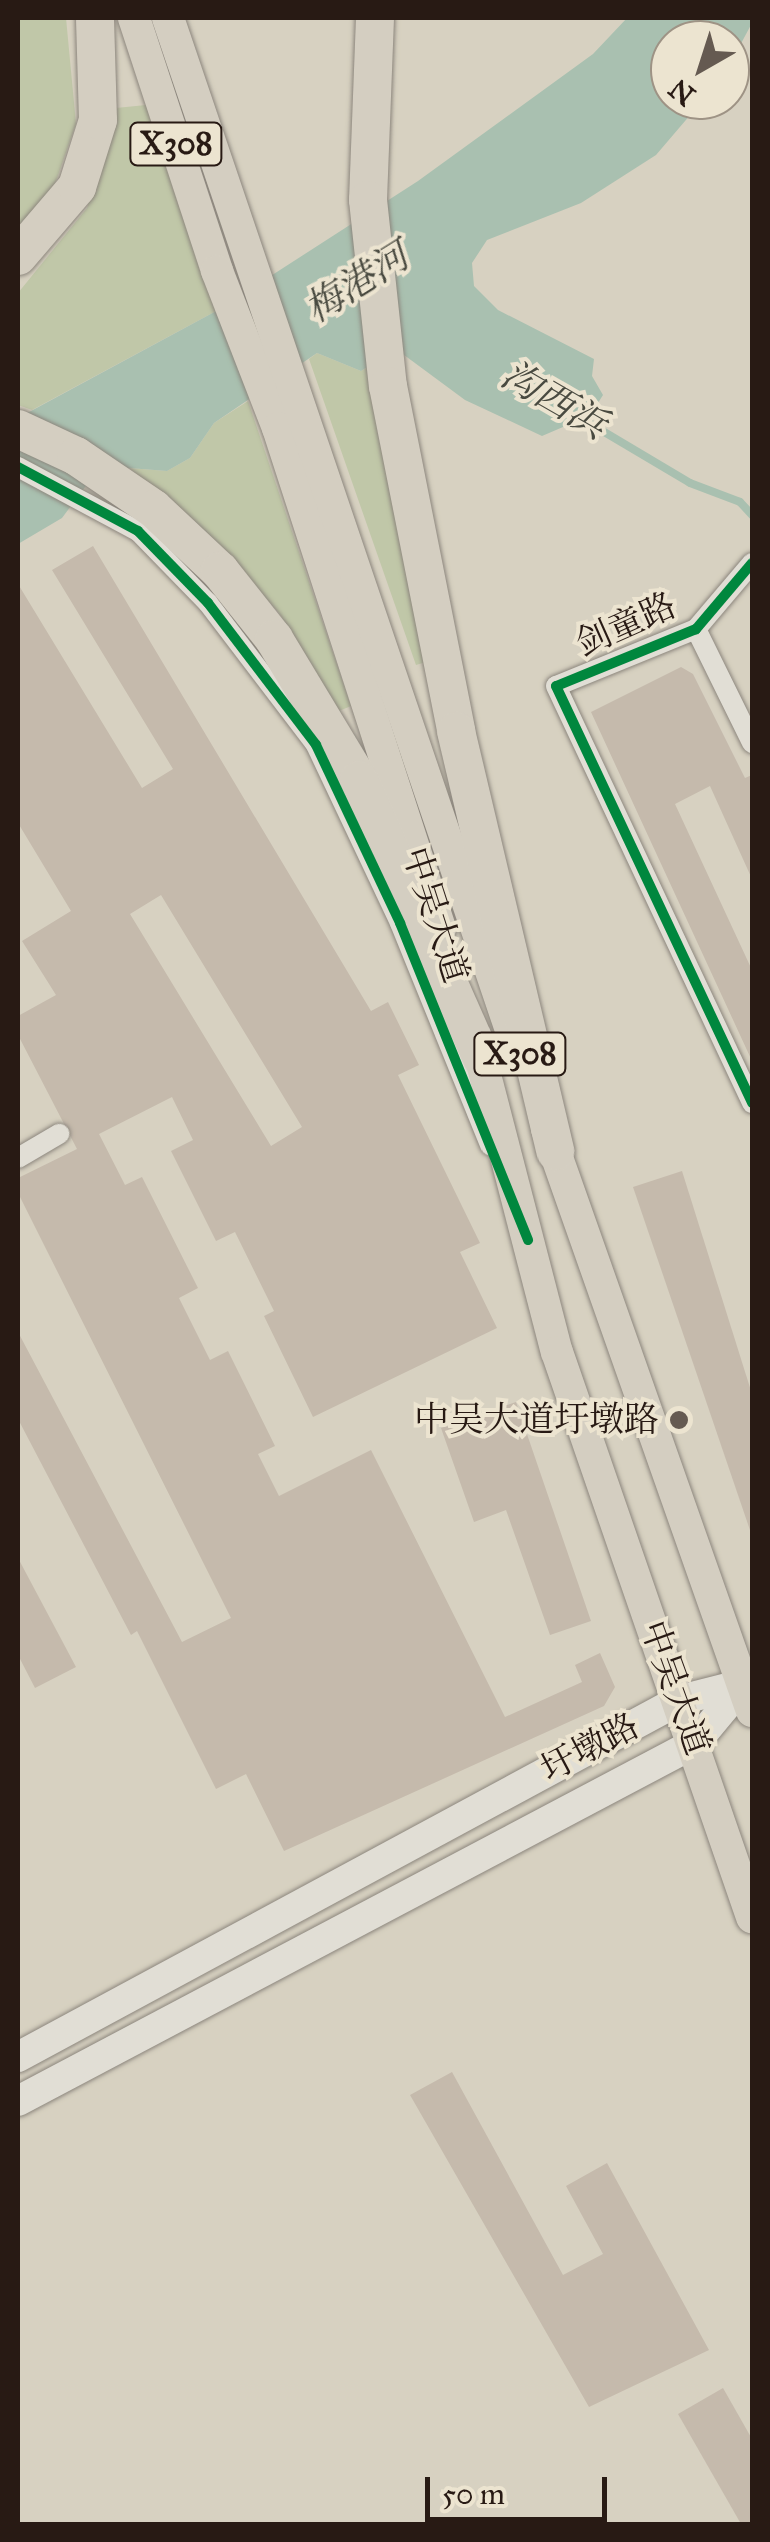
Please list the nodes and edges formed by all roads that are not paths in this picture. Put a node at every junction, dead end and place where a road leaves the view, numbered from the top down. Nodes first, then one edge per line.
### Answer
1 (95, 18) edge
2 (134, 18) edge
3 (168, 18) edge
4 (375, 18) edge
5 (18, 256) edge
6 (291, 424) junction
7 (18, 429) edge
8 (18, 467) edge
9 (146, 520) junction
10 (752, 563) edge
11 (696, 628) junction
12 (752, 743) edge
13 (482, 1059) junction
14 (752, 1103) edge
15 (59, 1134) dead end
16 (555, 1150) junction
17 (18, 1158) edge
18 (528, 1240) junction
19 (750, 1692) edge
20 (680, 1700) junction
21 (695, 1743) junction
22 (752, 1917) edge
23 (18, 2057) edge
24 (18, 2101) edge

1 - 5 highway
2 - 6 main road, X308
3 - 6 main road, X308
4 - 16 highway
6 - 13 main road, 中吴大道 / X308
6 - 16 main road, 中吴大道 / X308
7 - 9 highway
8 - 9 street
9 - 13 highway
9 - 18 street
10 - 11 street, 剑童路
11 - 12 street
11 - 14 street, 剑童路
13 - 18 main road, 中吴大道 / X308
15 - 17 street
16 - 19 main road, 中吴大道 / X308
18 - 20 main road, 中吴大道 / X308
19 - 20 main road, 圩墩路
19 - 21 main road, 圩墩路
20 - 21 main road, 中吴大道 / X308
20 - 23 main road, 圩墩路
21 - 22 main road, 中吴大道 / X308
21 - 24 main road, 圩墩路

